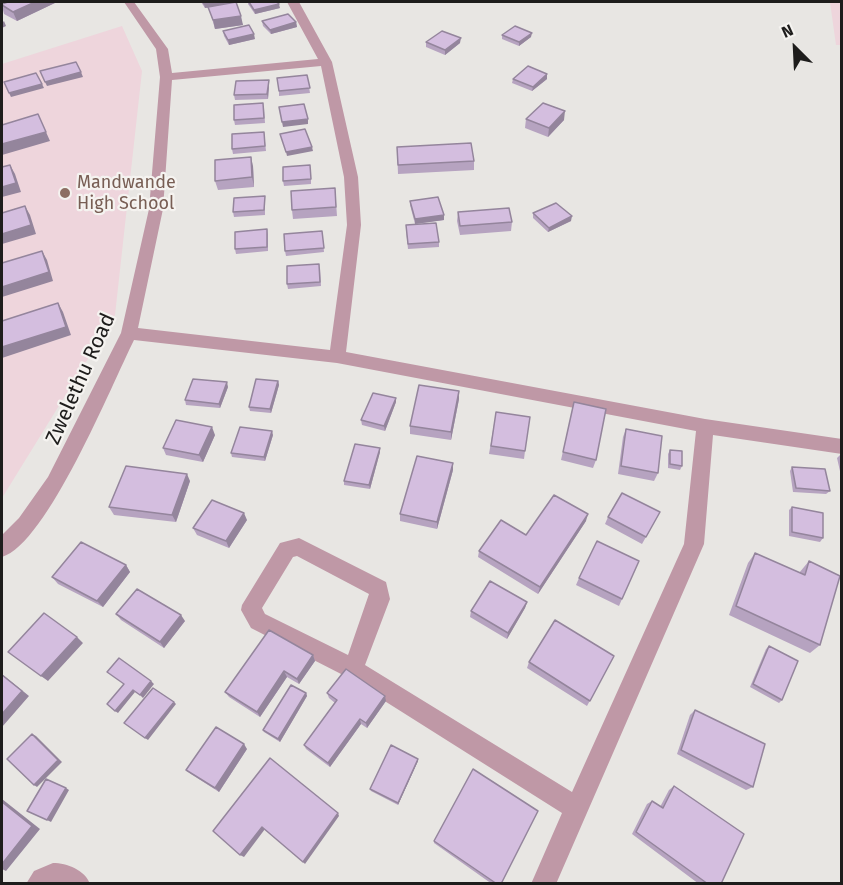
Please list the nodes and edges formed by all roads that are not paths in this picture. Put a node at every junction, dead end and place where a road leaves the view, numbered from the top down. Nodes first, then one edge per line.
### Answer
1 (129, 2) edge
2 (293, 2) edge
3 (326, 62) junction
4 (166, 77) junction
5 (129, 333) junction
6 (337, 357) junction
7 (705, 426) junction
8 (842, 447) edge
9 (2, 548) edge
10 (353, 669) junction
11 (577, 809) junction
12 (38, 884) edge
13 (78, 884) edge
14 (543, 884) edge

1 - 4 street, Zwelethu Road
2 - 3 street
3 - 4 street
3 - 6 street
4 - 5 street, Zwelethu Road
5 - 6 street
5 - 9 street, Zwelethu Road
6 - 7 street
7 - 8 street
7 - 11 street
10 - 10 street
10 - 11 street
11 - 14 street
12 - 13 street

